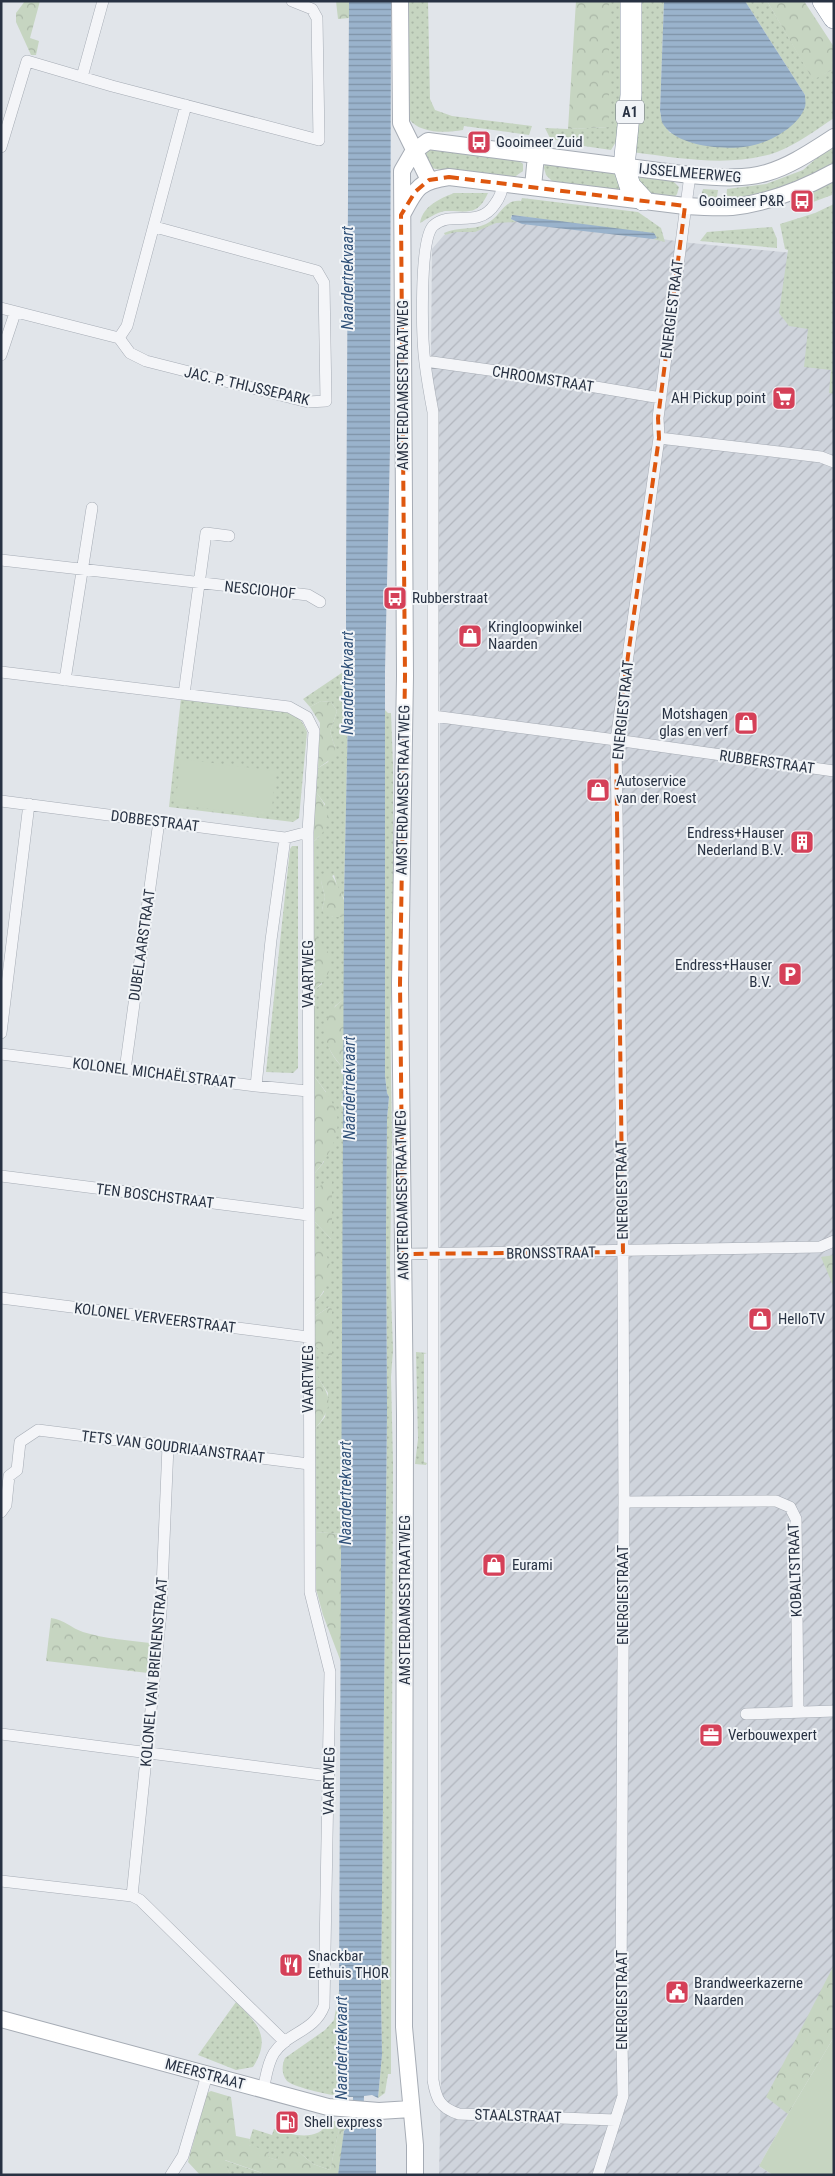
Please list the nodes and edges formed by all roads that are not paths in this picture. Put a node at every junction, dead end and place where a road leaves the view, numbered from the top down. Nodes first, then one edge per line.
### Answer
1 (103, 1) edge
2 (400, 1) edge
3 (631, 1) edge
4 (823, 1) edge
5 (299, 2) edge
6 (834, 18) edge
7 (82, 77) junction
8 (186, 105) junction
9 (834, 137) edge
10 (1, 147) edge
11 (414, 152) junction
12 (536, 155) junction
13 (624, 167) junction
14 (834, 172) edge
15 (690, 175) junction
16 (430, 180) junction
17 (502, 183) junction
18 (533, 187) junction
19 (643, 200) junction
20 (685, 206) junction
21 (402, 215) junction
22 (155, 226) junction
23 (1, 308) edge
24 (15, 313) junction
25 (119, 338) junction
26 (1, 355) edge
27 (425, 362) junction
28 (661, 398) junction
29 (659, 438) junction
30 (834, 462) edge
31 (92, 508) dead end
32 (229, 536) dead end
33 (1, 560) edge
34 (83, 569) junction
35 (199, 583) junction
36 (320, 602) dead end
37 (1, 672) edge
38 (65, 680) junction
39 (184, 694) junction
40 (433, 716) junction
41 (616, 740) junction
42 (834, 771) edge
43 (1, 801) edge
44 (29, 804) junction
45 (159, 821) junction
46 (308, 832) junction
47 (285, 838) junction
48 (1, 1033) edge
49 (1, 1054) edge
50 (125, 1070) junction
51 (256, 1086) junction
52 (308, 1090) junction
53 (1, 1176) edge
54 (308, 1215) junction
55 (834, 1241) edge
56 (623, 1252) junction
57 (403, 1254) junction
58 (434, 1254) junction
59 (1, 1298) edge
60 (308, 1337) junction
61 (168, 1446) junction
62 (308, 1464) junction
63 (624, 1502) junction
64 (1, 1512) edge
65 (798, 1710) junction
66 (834, 1710) edge
67 (746, 1714) dead end
68 (1, 1734) edge
69 (147, 1754) junction
70 (329, 1776) junction
71 (1, 1881) edge
72 (132, 1896) junction
73 (1, 2019) edge
74 (285, 2042) junction
75 (207, 2075) junction
76 (434, 2089) joint
77 (263, 2090) junction
78 (411, 2110) junction
79 (615, 2120) junction
80 (171, 2175) edge
81 (415, 2175) edge
82 (598, 2175) edge

1 - 7 street
2 - 11 street
3 - 13 highway, A1
4 - 6 highway
5 - 8 street
7 - 8 street
7 - 10 street
8 - 22 street
9 - 15 street, IJSSELMEERWEG
11 - 12 street, IJSSELMEERWEG
11 - 16 street
11 - 21 street
12 - 13 street, IJSSELMEERWEG
12 - 18 street
13 - 15 street, IJSSELMEERWEG
13 - 19 highway, A1
14 - 20 street, IJSSELMEERWEG
15 - 20 street, ENERGIESTRAAT
16 - 17 street, IJSSELMEERWEG
16 - 21 street
17 - 18 street, IJSSELMEERWEG
17 - 27 street, AMSTERDAMSESTRAATWEG
18 - 19 street, IJSSELMEERWEG
19 - 20 street, IJSSELMEERWEG
20 - 28 street, ENERGIESTRAAT
21 - 57 street, AMSTERDAMSESTRAATWEG
22 - 25 street
22 - 25 street, JAC. P. THIJSSEPARK
23 - 24 street
24 - 25 street
24 - 26 street
27 - 28 street, CHROOMSTRAAT
27 - 40 street, AMSTERDAMSESTRAATWEG
28 - 29 street, ENERGIESTRAAT
29 - 30 street
29 - 41 street, ENERGIESTRAAT
31 - 34 street
32 - 35 street
33 - 34 street, NESCIOHOF
34 - 35 street, NESCIOHOF
34 - 38 street
35 - 36 street, NESCIOHOF
35 - 39 street
37 - 38 street
38 - 39 street
39 - 46 street, VAARTWEG
40 - 41 street, RUBBERSTRAAT
40 - 58 street, AMSTERDAMSESTRAATWEG
41 - 42 street, RUBBERSTRAAT
41 - 56 street, ENERGIESTRAAT
43 - 44 street, DOBBESTRAAT
44 - 45 street, DOBBESTRAAT
44 - 48 street
45 - 47 street, DOBBESTRAAT
45 - 50 street, DUBELAARSTRAAT
46 - 47 street, DOBBESTRAAT
46 - 52 street, VAARTWEG
47 - 51 street
49 - 50 street, KOLONEL MICHAËLSTRAAT
50 - 51 street, KOLONEL MICHAËLSTRAAT
51 - 52 street, KOLONEL MICHAËLSTRAAT
52 - 54 street, VAARTWEG
53 - 54 street, TEN BOSCHSTRAAT
54 - 60 street, VAARTWEG
55 - 56 street, BRONSSTRAAT
56 - 58 street, BRONSSTRAAT
56 - 63 street, ENERGIESTRAAT
57 - 58 street, BRONSSTRAAT
57 - 78 street, AMSTERDAMSESTRAATWEG
58 - 76 street, AMSTERDAMSESTRAATWEG
59 - 60 street, KOLONEL VERVEERSTRAAT
60 - 62 street, VAARTWEG
61 - 62 street, TETS VAN GOUDRIAANSTRAAT
61 - 64 street, TETS VAN GOUDRIAANSTRAAT
61 - 69 street, KOLONEL VAN BRIENENSTRAAT
62 - 70 street, VAARTWEG
63 - 65 street, KOBALTSTRAAT
63 - 79 street, ENERGIESTRAAT
65 - 66 street
65 - 67 street
68 - 69 street
69 - 70 street
69 - 72 street, KOLONEL VAN BRIENENSTRAAT
70 - 74 street, VAARTWEG
71 - 72 street
72 - 74 street
73 - 75 street, MEERSTRAAT
74 - 77 street
75 - 77 street, MEERSTRAAT
75 - 80 street
76 - 79 street, STAALSTRAAT
77 - 78 street, MEERSTRAAT
78 - 81 street, AMSTERDAMSESTRAATWEG
79 - 82 street, ENERGIESTRAAT

